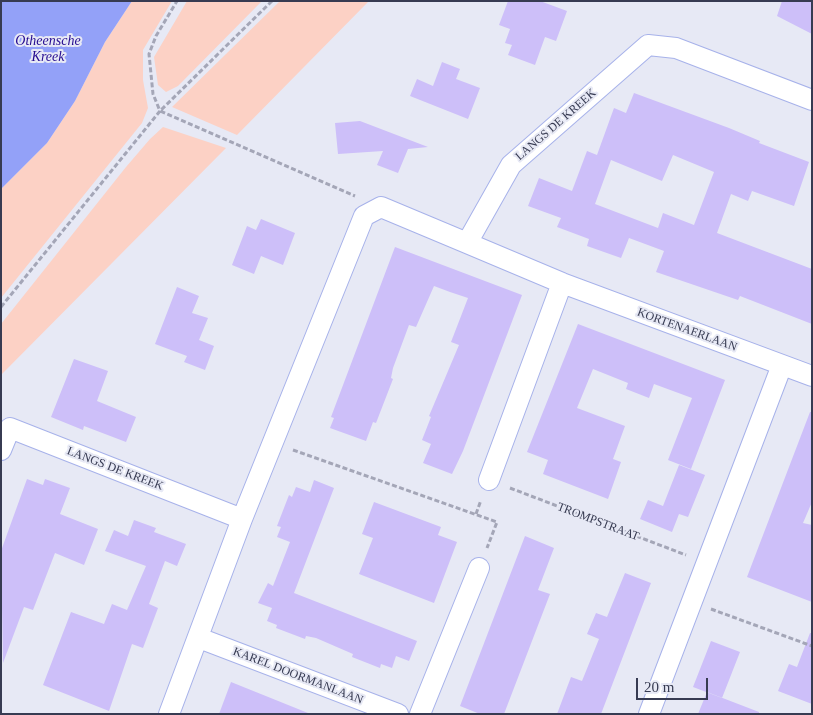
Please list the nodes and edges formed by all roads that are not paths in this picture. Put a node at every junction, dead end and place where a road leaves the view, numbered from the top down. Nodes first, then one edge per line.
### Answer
1 (812, 100) edge
2 (467, 243) junction
3 (562, 283) junction
4 (782, 365) junction
5 (812, 376) edge
6 (1, 450) edge
7 (489, 480) road end
8 (242, 519) junction
9 (479, 568) road end
10 (199, 638) junction
11 (169, 714) edge
12 (398, 714) edge
13 (420, 714) edge
14 (649, 714) edge

1 - 2 street, LANGS DE KREEK
2 - 3 street, KORTENAERLAAN
2 - 8 street
3 - 4 street, KORTENAERLAAN
3 - 7 street
4 - 5 street, KORTENAERLAAN
4 - 14 street
6 - 8 street, LANGS DE KREEK
8 - 10 street
9 - 13 street
10 - 11 street
10 - 12 street, KAREL DOORMANLAAN

